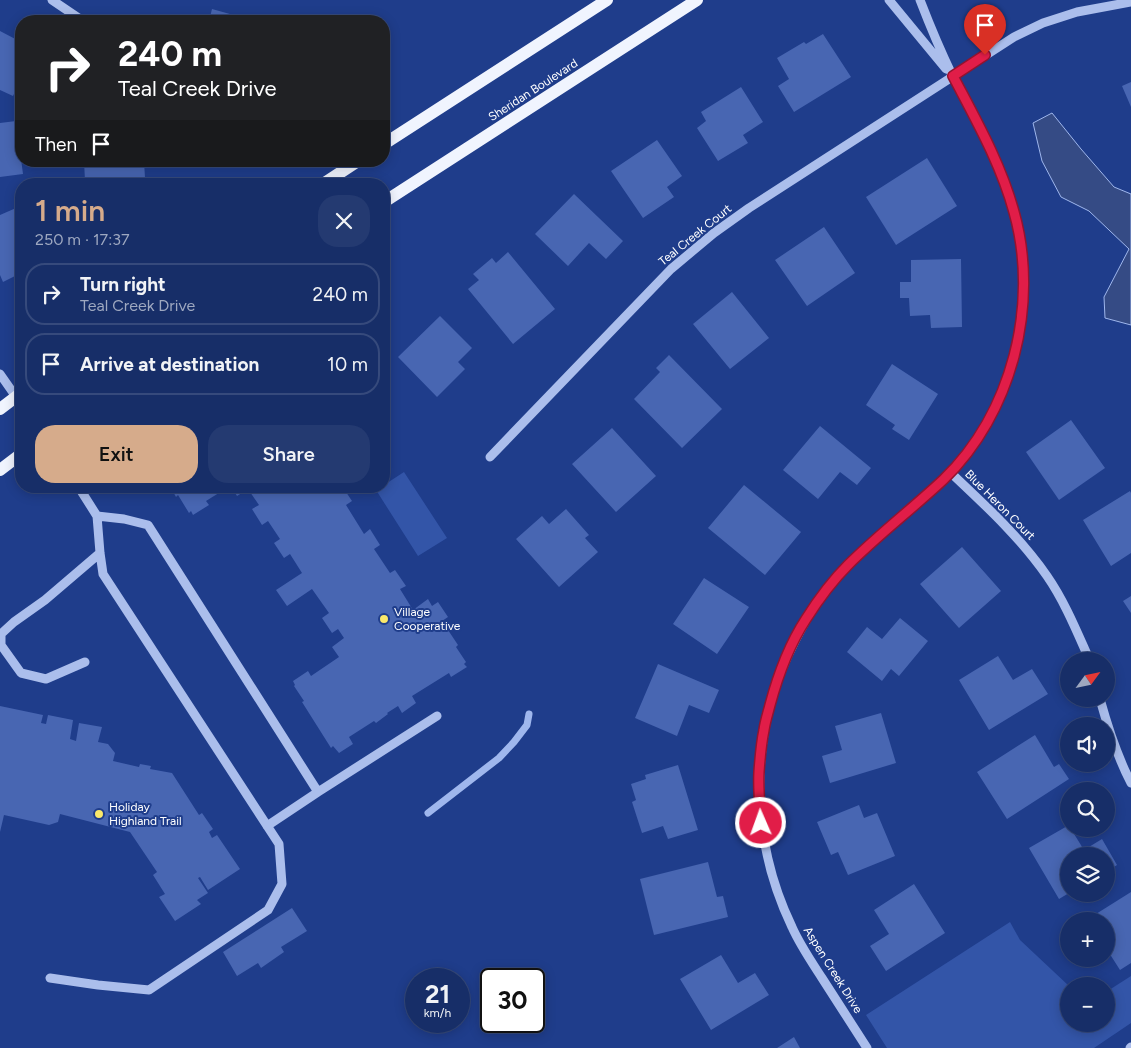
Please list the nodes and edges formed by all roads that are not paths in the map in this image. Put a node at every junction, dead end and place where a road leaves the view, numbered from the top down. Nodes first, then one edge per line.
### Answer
1 (52, 0) edge
2 (607, 0) edge
3 (697, 0) edge
4 (889, 0) edge
5 (920, 0) edge
6 (1131, 2) edge
7 (73, 15) edge
8 (953, 76) junction
9 (390, 140) edge
10 (349, 167) edge
11 (332, 178) edge
12 (390, 198) edge
13 (0, 374) edge
14 (15, 392) edge
15 (15, 401) edge
16 (0, 409) edge
17 (490, 457) dead end
18 (15, 459) edge
19 (0, 470) edge
20 (950, 472) junction
21 (82, 493) edge
22 (97, 516) junction
23 (100, 553) junction
24 (1086, 652) edge
25 (85, 662) dead end
26 (1102, 708) edge
27 (437, 716) dead end
28 (1131, 783) edge
29 (318, 792) junction
30 (267, 826) junction
31 (50, 978) dead end
32 (867, 1048) edge

1 - 7 street
2 - 9 main road
3 - 12 main road, Sheridan Boulevard
4 - 8 street, Aspen Creek Drive
5 - 8 street, Aspen Creek Drive
6 - 8 street, Teal Creek Court
8 - 17 street, Teal Creek Court
8 - 20 street, Aspen Creek Drive
10 - 11 main road
13 - 14 street
15 - 16 main road
18 - 19 main road
20 - 24 street, Blue Heron Court
20 - 32 street, Aspen Creek Drive
21 - 22 street
22 - 23 street
22 - 29 street
23 - 25 street
23 - 30 street
26 - 28 street
27 - 29 street
29 - 30 street
30 - 31 street

